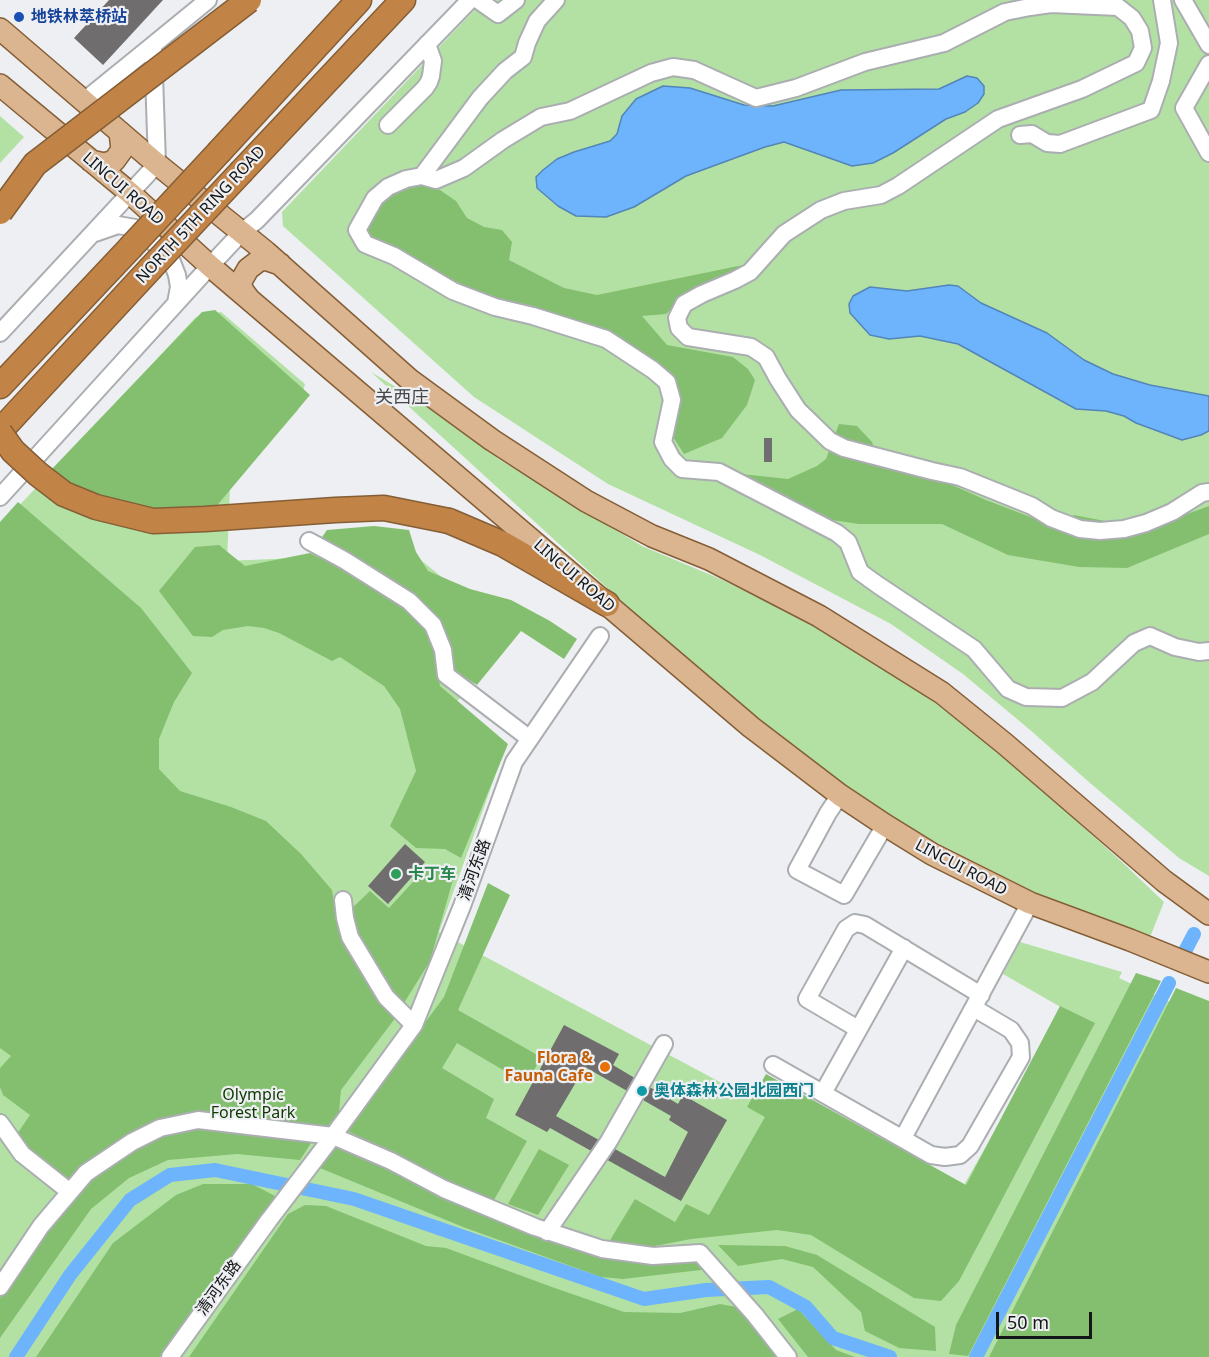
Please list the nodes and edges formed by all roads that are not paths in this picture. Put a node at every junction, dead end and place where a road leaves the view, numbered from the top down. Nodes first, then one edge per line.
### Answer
1 (208, 0) edge
2 (249, 0) edge
3 (359, 0) edge
4 (403, 0) edge
5 (470, 0) edge
6 (478, 0) edge
7 (516, 0) edge
8 (556, 0) edge
9 (1162, 0) edge
10 (1183, 0) edge
11 (0, 29) edge
12 (427, 44) junction
13 (153, 45) junction
14 (1209, 45) edge
15 (1209, 64) edge
16 (0, 85) edge
17 (84, 101) junction
18 (388, 125) dead end
19 (120, 132) junction
20 (1020, 135) dead end
21 (1209, 153) edge
22 (91, 161) junction
23 (158, 164) junction
24 (422, 176) junction
25 (130, 194) junction
26 (0, 212) edge
27 (241, 233) junction
28 (91, 235) junction
29 (280, 264) junction
30 (210, 266) junction
31 (249, 299) junction
32 (176, 303) junction
33 (0, 333) edge
34 (0, 386) edge
35 (0, 432) edge
36 (1209, 492) edge
37 (0, 497) edge
38 (309, 541) dead end
39 (607, 604) junction
40 (600, 636) dead end
41 (1209, 651) edge
42 (530, 739) junction
43 (840, 795) junction
44 (885, 825) junction
45 (343, 900) dead end
46 (1030, 903) junction
47 (1209, 914) edge
48 (904, 948) junction
49 (1209, 972) edge
50 (977, 1001) junction
51 (414, 1025) junction
52 (858, 1029) junction
53 (664, 1044) dead end
54 (773, 1065) dead end
55 (823, 1093) junction
56 (0, 1123) edge
57 (333, 1136) junction
58 (903, 1138) junction
59 (70, 1192) junction
60 (548, 1232) junction
61 (0, 1287) edge
62 (170, 1357) edge
63 (788, 1357) edge

1 - 13 street
2 - 26 highway, bridge
3 - 34 highway, NORTH 5TH RING ROAD, bridge
4 - 35 highway, NORTH 5TH RING ROAD, bridge
5 - 12 street
6 - 7 street
8 - 24 street
9 - 20 street
10 - 14 street
11 - 17 main road
12 - 18 street
12 - 27 street
13 - 17 street
13 - 23 street
15 - 21 street
16 - 22 main road, LINCUI ROAD
17 - 19 main road
19 - 22 main road
19 - 23 main road
22 - 25 main road, LINCUI ROAD
23 - 25 street
23 - 27 main road
24 - 36 street
24 - 41 street
25 - 28 street
25 - 30 main road, LINCUI ROAD
27 - 29 main road
27 - 30 street
28 - 32 street
28 - 33 street
29 - 31 main road
29 - 47 main road
30 - 31 main road, LINCUI ROAD
30 - 32 street
31 - 39 main road, LINCUI ROAD
32 - 37 street
35 - 39 highway, bridge
38 - 42 street
39 - 43 main road, LINCUI ROAD
40 - 42 street, 清河东路
42 - 51 street, 清河东路
43 - 44 main road, LINCUI ROAD
43 - 44 street
44 - 46 main road, LINCUI ROAD
45 - 51 street
46 - 49 main road, LINCUI ROAD
46 - 50 street
48 - 50 street
48 - 52 street
48 - 52 street
50 - 58 street
50 - 58 street
51 - 57 street, 清河东路
52 - 55 street
53 - 60 street
54 - 55 street
55 - 58 street
56 - 59 street
57 - 59 street
57 - 60 street
57 - 62 street, 清河东路
59 - 61 street
60 - 63 street

